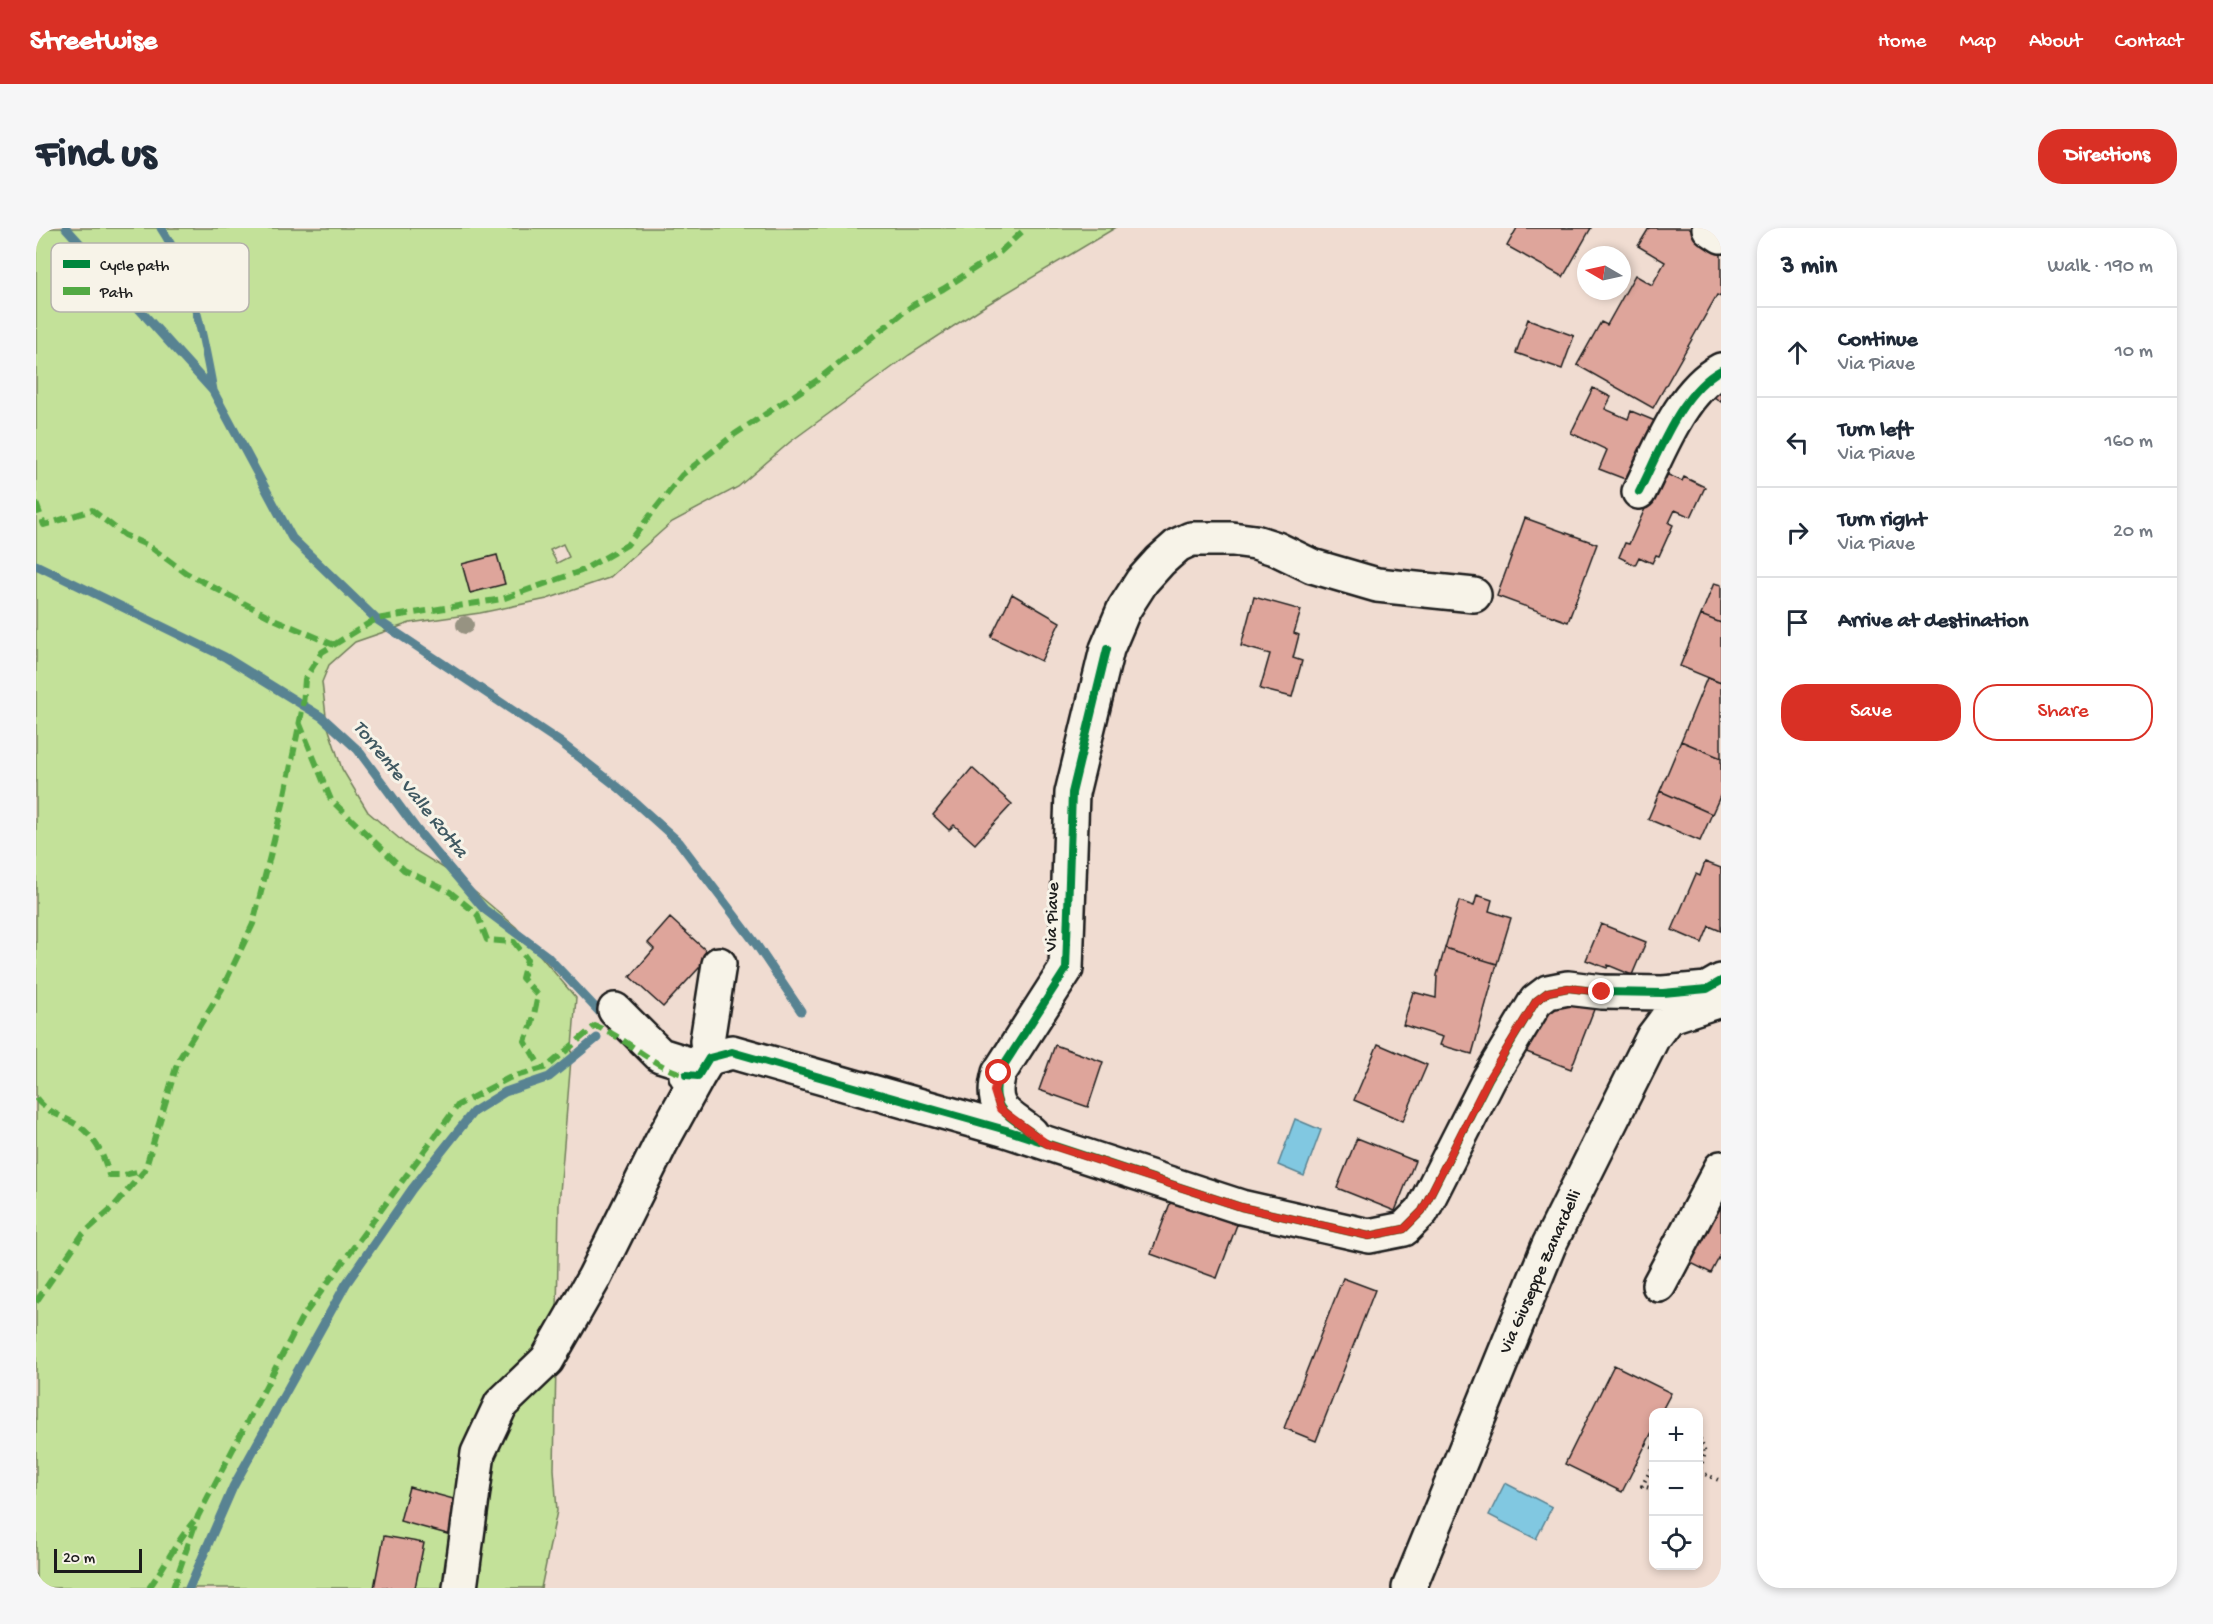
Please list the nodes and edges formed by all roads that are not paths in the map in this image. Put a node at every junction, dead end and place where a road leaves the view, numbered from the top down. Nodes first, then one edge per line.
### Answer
1 (1709, 228) edge
2 (1721, 236) edge
3 (1721, 370) edge
4 (1639, 492) dead end
5 (1474, 595) dead end
6 (719, 964) dead end
7 (1721, 981) edge
8 (1721, 999) edge
9 (615, 1010) dead end
10 (698, 1070) junction
11 (1047, 1144) junction
12 (1721, 1168) edge
13 (1659, 1285) dead end
14 (460, 1588) edge
15 (1409, 1588) edge

1 - 2 street
3 - 4 street
5 - 11 street, Via Piave
6 - 10 street
7 - 11 street, Via Piave
8 - 15 street, Via Giuseppe Zanardelli
9 - 10 street, Via Piave
10 - 11 street, Via Piave
10 - 14 street
12 - 13 street

